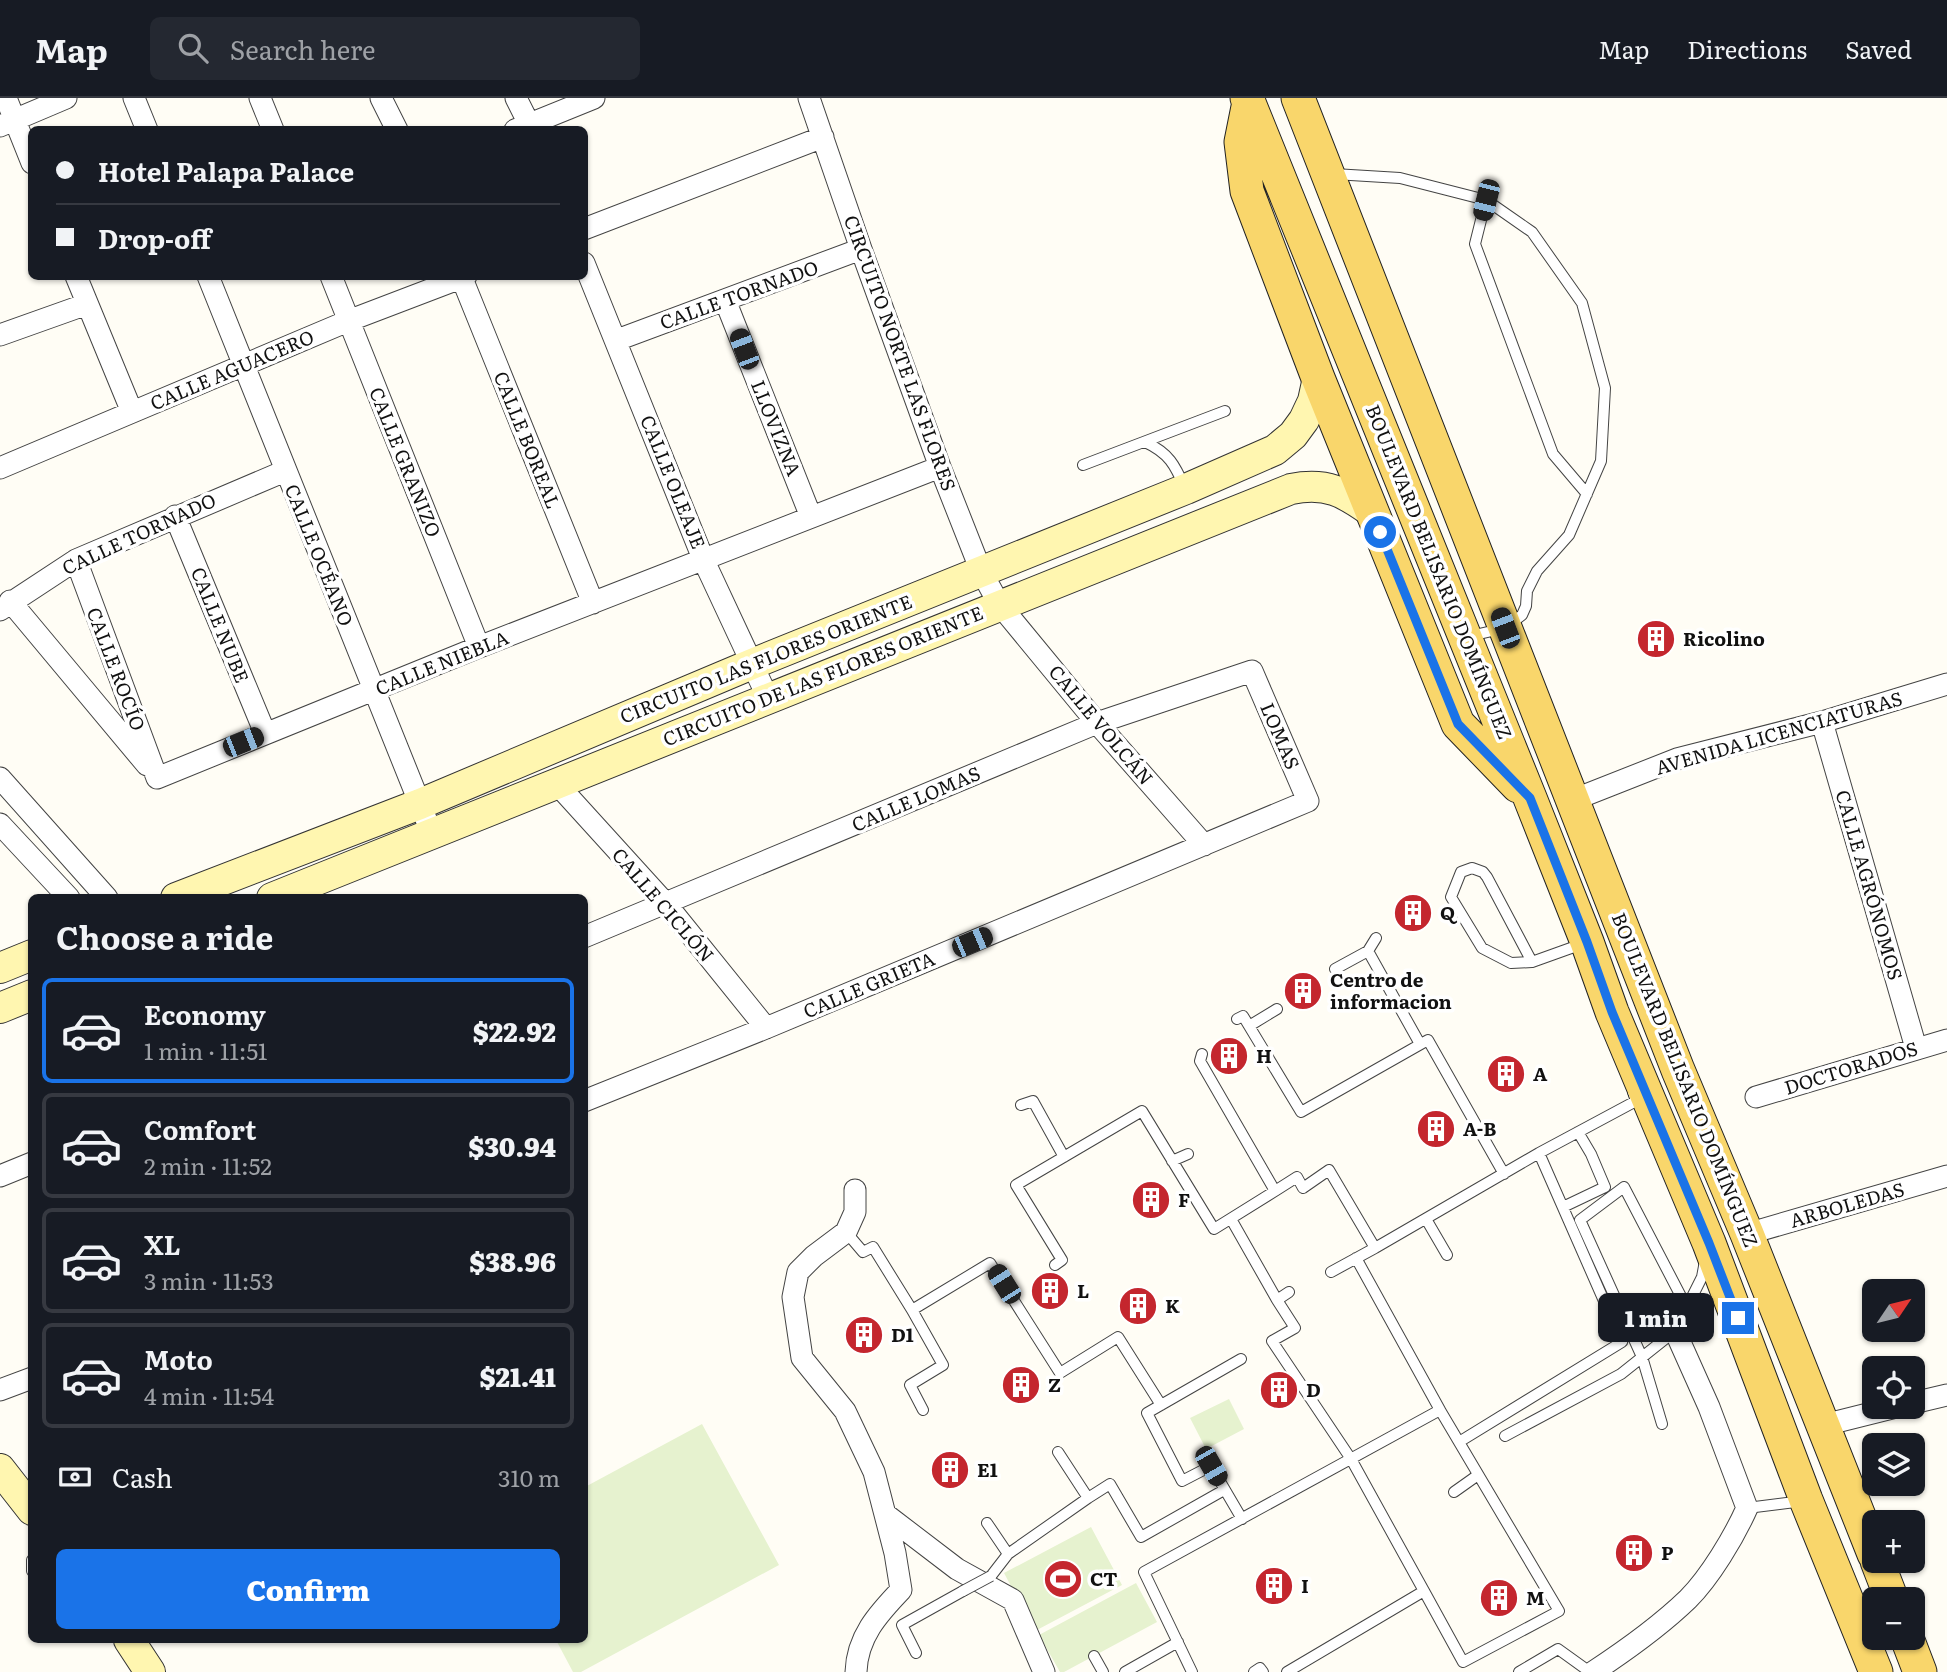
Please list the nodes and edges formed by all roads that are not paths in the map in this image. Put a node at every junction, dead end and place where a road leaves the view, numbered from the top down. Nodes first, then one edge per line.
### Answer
1 (6, 98) edge
2 (66, 98) edge
3 (134, 98) edge
4 (260, 98) edge
5 (381, 98) edge
6 (516, 98) edge
7 (594, 98) edge
8 (809, 98) edge
9 (1298, 98) edge
10 (1248, 100) edge
11 (8, 123) edge
12 (145, 126) edge
13 (271, 126) edge
14 (395, 126) edge
15 (522, 126) edge
16 (524, 126) edge
17 (823, 137) junction
18 (28, 156) edge
19 (1327, 173) junction
20 (1486, 200) junction
21 (588, 227) edge
22 (860, 249) junction
23 (588, 272) edge
24 (78, 280) edge
25 (210, 280) edge
26 (333, 280) edge
27 (455, 280) edge
28 (464, 280) edge
29 (725, 300) junction
30 (87, 304) junction
31 (348, 321) junction
32 (0, 335) edge
33 (617, 340) junction
34 (244, 366) junction
35 (1318, 378) junction
36 (1225, 411) dead end
37 (132, 412) junction
38 (1145, 442) junction
39 (1083, 465) dead end
40 (940, 467) junction
41 (0, 468) edge
42 (285, 471) junction
43 (1186, 489) junction
44 (1587, 494) junction
45 (1372, 512) junction
46 (175, 516) junction
47 (811, 517) junction
48 (76, 560) junction
49 (704, 561) junction
50 (981, 570) junction
51 (593, 603) junction
52 (999, 604) junction
53 (5, 606) edge
54 (1451, 625) junction
55 (1505, 628) junction
56 (479, 647) junction
57 (752, 664) junction
58 (1252, 671) joint
59 (1947, 684) edge
60 (375, 691) junction
61 (768, 698) junction
62 (1822, 722) junction
63 (1097, 723) junction
64 (265, 733) junction
65 (0, 778) edge
66 (157, 778) junction
67 (557, 784) junction
68 (1530, 798) junction
69 (1308, 801) joint
70 (420, 804) junction
71 (1578, 813) junction
72 (0, 824) edge
73 (432, 834) junction
74 (1547, 841) junction
75 (1204, 845) junction
76 (65, 894) edge
77 (103, 894) edge
78 (186, 894) edge
79 (282, 894) edge
80 (666, 904) junction
81 (588, 935) edge
82 (1377, 937) dead end
83 (1587, 942) junction
84 (1368, 951) junction
85 (28, 958) edge
86 (1532, 962) junction
87 (0, 968) edge
88 (1335, 969) dead end
89 (28, 997) edge
90 (0, 1008) edge
91 (1277, 1009) dead end
92 (1612, 1012) junction
93 (1237, 1019) dead end
94 (1250, 1026) junction
95 (766, 1028) junction
96 (1947, 1040) edge
97 (1420, 1044) junction
98 (1916, 1048) junction
99 (1202, 1054) dead end
100 (1045, 1097) dead end
101 (1756, 1097) dead end
102 (588, 1099) edge
103 (1578, 1132) junction
104 (1539, 1153) junction
105 (1188, 1154) dead end
106 (1064, 1157) junction
107 (1172, 1161) junction
108 (28, 1165) edge
109 (1504, 1174) junction
110 (0, 1176) edge
111 (1947, 1176) edge
112 (855, 1190) dead end
113 (1275, 1191) junction
114 (1563, 1207) junction
115 (1231, 1219) junction
116 (1426, 1219) junction
117 (846, 1232) junction
118 (1747, 1234) junction
119 (1709, 1243) junction
120 (1375, 1248) junction
121 (1447, 1255) dead end
122 (1356, 1258) junction
123 (1055, 1265) dead end
124 (1331, 1272) dead end
125 (1289, 1292) dead end
126 (1277, 1300) junction
127 (1686, 1306) junction
128 (912, 1310) junction
129 (1675, 1331) junction
130 (1642, 1357) junction
131 (1241, 1359) dead end
132 (28, 1380) edge
133 (0, 1390) edge
134 (1947, 1395) edge
135 (1925, 1400) edge
136 (1161, 1405) junction
137 (923, 1410) dead end
138 (1440, 1410) junction
139 (1862, 1416) edge
140 (1662, 1424) dead end
141 (1824, 1425) junction
142 (1505, 1436) dead end
143 (1459, 1442) junction
144 (1058, 1452) dead end
145 (1351, 1459) junction
146 (0, 1469) edge
147 (1478, 1475) junction
148 (1224, 1490) junction
149 (1454, 1492) dead end
150 (1088, 1498) junction
151 (1806, 1500) junction
152 (28, 1505) edge
153 (1747, 1508) junction
154 (885, 1514) junction
155 (1242, 1519) junction
156 (987, 1523) dead end
157 (1862, 1523) edge
158 (1008, 1554) junction
159 (1424, 1591) junction
160 (1178, 1642) junction
161 (130, 1643) edge
162 (1912, 1650) edge
163 (916, 1653) dead end
164 (1094, 1656) dead end
165 (150, 1672) edge
166 (856, 1672) edge
167 (1044, 1672) edge
168 (1103, 1672) edge
169 (1125, 1672) edge
170 (1192, 1672) edge
171 (1254, 1672) edge
172 (1263, 1672) edge
173 (1287, 1672) edge
174 (1519, 1672) edge
175 (1591, 1672) edge
176 (1876, 1672) edge
177 (1920, 1672) edge

1 - 11 street
2 - 11 street
3 - 12 street
4 - 13 street
5 - 14 street
6 - 15 street
7 - 16 street
8 - 17 street, CIRCUITO NORTE LAS FLORES
9 - 19 main road, BOULEVARD BELISARIO DOMÍNGUEZ
10 - 35 main road
10 - 54 main road, BOULEVARD BELISARIO DOMÍNGUEZ
11 - 18 street
17 - 21 street
17 - 22 street, CIRCUITO NORTE LAS FLORES
19 - 20 lane
19 - 55 main road, BOULEVARD BELISARIO DOMÍNGUEZ
20 - 44 lane
20 - 44 lane
22 - 29 street, CALLE TORNADO
22 - 40 street, CIRCUITO NORTE LAS FLORES
23 - 33 street, CALLE OLEAJE
24 - 30 street
25 - 34 street, CALLE OCÉANO
26 - 31 street, CALLE GRANIZO
27 - 31 street, CALLE AGUACERO
28 - 51 street, CALLE BOREAL
29 - 33 street, CALLE TORNADO
29 - 47 street, LLOVIZNA
30 - 32 street
30 - 37 street
31 - 34 street, CALLE AGUACERO
31 - 56 street, CALLE GRANIZO
33 - 49 street, CALLE OLEAJE
34 - 37 street, CALLE AGUACERO
34 - 42 street, CALLE OCÉANO
35 - 43 main road, CIRCUITO LAS FLORES ORIENTE
35 - 45 main road
36 - 38 lane
37 - 41 street, CALLE AGUACERO
38 - 39 lane
38 - 43 lane
40 - 47 street, CALLE NIEBLA
40 - 50 street, CIRCUITO NORTE LAS FLORES
42 - 46 street, CALLE TORNADO
42 - 60 street, CALLE OCÉANO
43 - 50 main road, CIRCUITO LAS FLORES ORIENTE
44 - 55 lane
45 - 52 main road, CIRCUITO DE LAS FLORES ORIENTE
45 - 68 main road
46 - 48 street, CALLE TORNADO
46 - 64 street, CALLE NUBE
47 - 49 street, CALLE NIEBLA
48 - 53 street, CALLE TORNADO
48 - 66 street, CALLE ROCÍO
49 - 51 street, CALLE NIEBLA
49 - 57 street, CALLE OLEAJE
50 - 52 street, CIRCUITO NORTE LAS FLORES
50 - 57 main road, CIRCUITO LAS FLORES ORIENTE
51 - 56 street, CALLE NIEBLA
52 - 61 main road, CIRCUITO DE LAS FLORES ORIENTE
52 - 63 street, CALLE VOLCÁN
53 - 66 street
54 - 55 lane
54 - 68 main road, BOULEVARD BELISARIO DOMÍNGUEZ
55 - 71 main road, BOULEVARD BELISARIO DOMÍNGUEZ
56 - 60 street, CALLE NIEBLA
57 - 61 street, CALLE OLEAJE
57 - 70 main road, CIRCUITO LAS FLORES ORIENTE
58 - 63 street, CALLE LOMAS
58 - 69 street, LOMAS
59 - 62 street, AVENIDA LICENCIATURAS
60 - 64 street, CALLE NIEBLA
60 - 70 street, CALLE OCÉANO
61 - 67 main road, CIRCUITO DE LAS FLORES ORIENTE
62 - 71 street, AVENIDA LICENCIATURAS
62 - 98 street, CALLE AGRÓNOMOS
63 - 75 street, CALLE VOLCÁN
63 - 80 street, CALLE LOMAS
64 - 66 street, CALLE NIEBLA
65 - 77 street
67 - 73 main road, CIRCUITO DE LAS FLORES ORIENTE
67 - 80 street, CALLE CICLÓN
68 - 74 main road, BOULEVARD BELISARIO DOMÍNGUEZ
69 - 75 street, CALLE GRIETA
70 - 73 street, CALLE OCÉANO
70 - 78 main road, CIRCUITO LAS FLORES ORIENTE
71 - 74 main road
71 - 118 main road, BOULEVARD BELISARIO DOMÍNGUEZ
72 - 76 street
73 - 79 main road, CIRCUITO DE LAS FLORES ORIENTE
74 - 83 main road, BOULEVARD BELISARIO DOMÍNGUEZ
75 - 95 street, CALLE GRIETA
80 - 81 street, CALLE LOMAS
80 - 95 street, CALLE CICLÓN
82 - 84 lane
83 - 86 lane
83 - 92 main road, BOULEVARD BELISARIO DOMÍNGUEZ
84 - 88 lane
84 - 97 lane
85 - 87 main road
86 - 86 lane
89 - 90 main road
91 - 94 lane
92 - 103 lane
92 - 119 main road, BOULEVARD BELISARIO DOMÍNGUEZ
93 - 94 lane
94 - 97 lane
95 - 102 street, CALLE GRIETA
96 - 98 street, DOCTORADOS
97 - 109 lane
98 - 101 street, DOCTORADOS
99 - 113 lane
100 - 106 lane
103 - 104 lane
103 - 114 lane
104 - 109 lane
104 - 114 lane
105 - 107 lane
106 - 107 lane
106 - 123 lane
107 - 115 lane
108 - 110 street
109 - 116 lane
111 - 118 street, ARBOLEDAS
112 - 117 street
113 - 115 lane
113 - 120 lane
114 - 143 lane
115 - 126 lane
116 - 120 lane
116 - 121 lane
117 - 128 lane
117 - 154 street
118 - 141 main road, BOULEVARD BELISARIO DOMÍNGUEZ
119 - 127 lane
119 - 151 main road, BOULEVARD BELISARIO DOMÍNGUEZ
120 - 122 lane
122 - 124 lane
122 - 138 lane
125 - 126 lane
126 - 145 lane
127 - 129 lane
127 - 130 lane
128 - 136 lane
128 - 137 lane
129 - 130 lane
129 - 153 street
130 - 140 lane
130 - 142 lane
131 - 136 lane
132 - 133 street
134 - 135 street
136 - 148 lane
138 - 143 lane
138 - 145 lane
139 - 141 street
141 - 157 main road, BOULEVARD BELISARIO DOMÍNGUEZ
143 - 147 lane
144 - 150 lane
145 - 155 lane
145 - 159 lane
146 - 152 main road
147 - 149 lane
147 - 159 lane
148 - 150 lane
148 - 155 lane
150 - 158 lane
151 - 153 lane
151 - 176 main road, BOULEVARD BELISARIO DOMÍNGUEZ
153 - 175 street
154 - 166 street
154 - 167 street
155 - 160 lane
156 - 158 lane
158 - 163 lane, bridge
159 - 173 lane
160 - 169 lane
160 - 170 lane
161 - 165 main road
162 - 177 main road
164 - 168 lane
171 - 172 lane
174 - 175 lane

